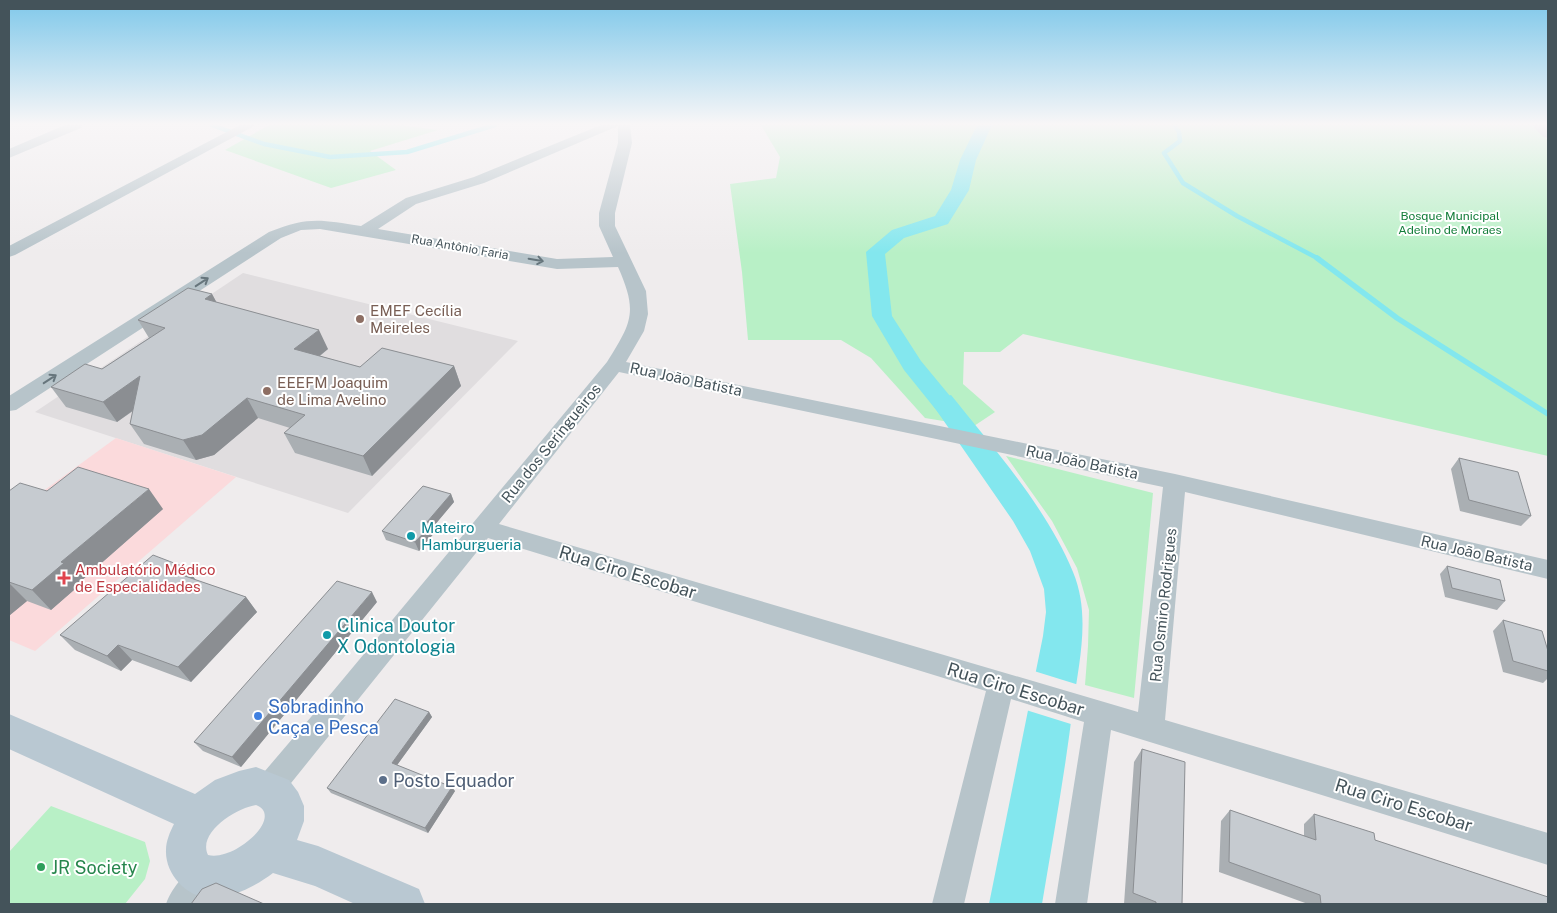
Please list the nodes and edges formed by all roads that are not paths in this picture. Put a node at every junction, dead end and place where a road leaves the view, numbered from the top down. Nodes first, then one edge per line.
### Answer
1 (168, 168) edge
2 (509, 168) edge
3 (619, 168) edge
4 (366, 230) junction
5 (9, 252) edge
6 (623, 262) junction
7 (614, 365) junction
8 (9, 405) edge
9 (1175, 482) junction
10 (483, 528) junction
11 (1548, 569) edge
12 (1012, 688) junction
13 (1088, 710) junction
14 (1150, 728) junction
15 (9, 731) edge
16 (269, 788) junction
17 (201, 816) junction
18 (1548, 849) edge
19 (269, 851) junction
20 (193, 890) edge
21 (404, 904) edge
22 (948, 904) edge
23 (1071, 904) edge

1 - 5 street
2 - 4 street
3 - 6 street, Rua dos Seringueiros
4 -> 6 street, Rua Antônio Faria
8 -> 4 street, Rua Antônio Faria
6 - 7 street, Rua dos Seringueiros
7 - 9 street, Rua João Batista
7 - 10 street, Rua dos Seringueiros
9 - 11 street, Rua João Batista
9 - 14 street, Rua Osmiro Rodrigues
10 - 12 street, Rua Ciro Escobar
10 - 16 street, Rua dos Seringueiros
12 - 13 street, Rua Ciro Escobar
12 - 22 street
13 - 14 street, Rua Ciro Escobar
13 - 23 street
14 - 18 street, Rua Ciro Escobar
15 - 17 street
16 - 17 street
16 - 19 street
17 - 20 street
19 - 20 street
19 - 21 street

